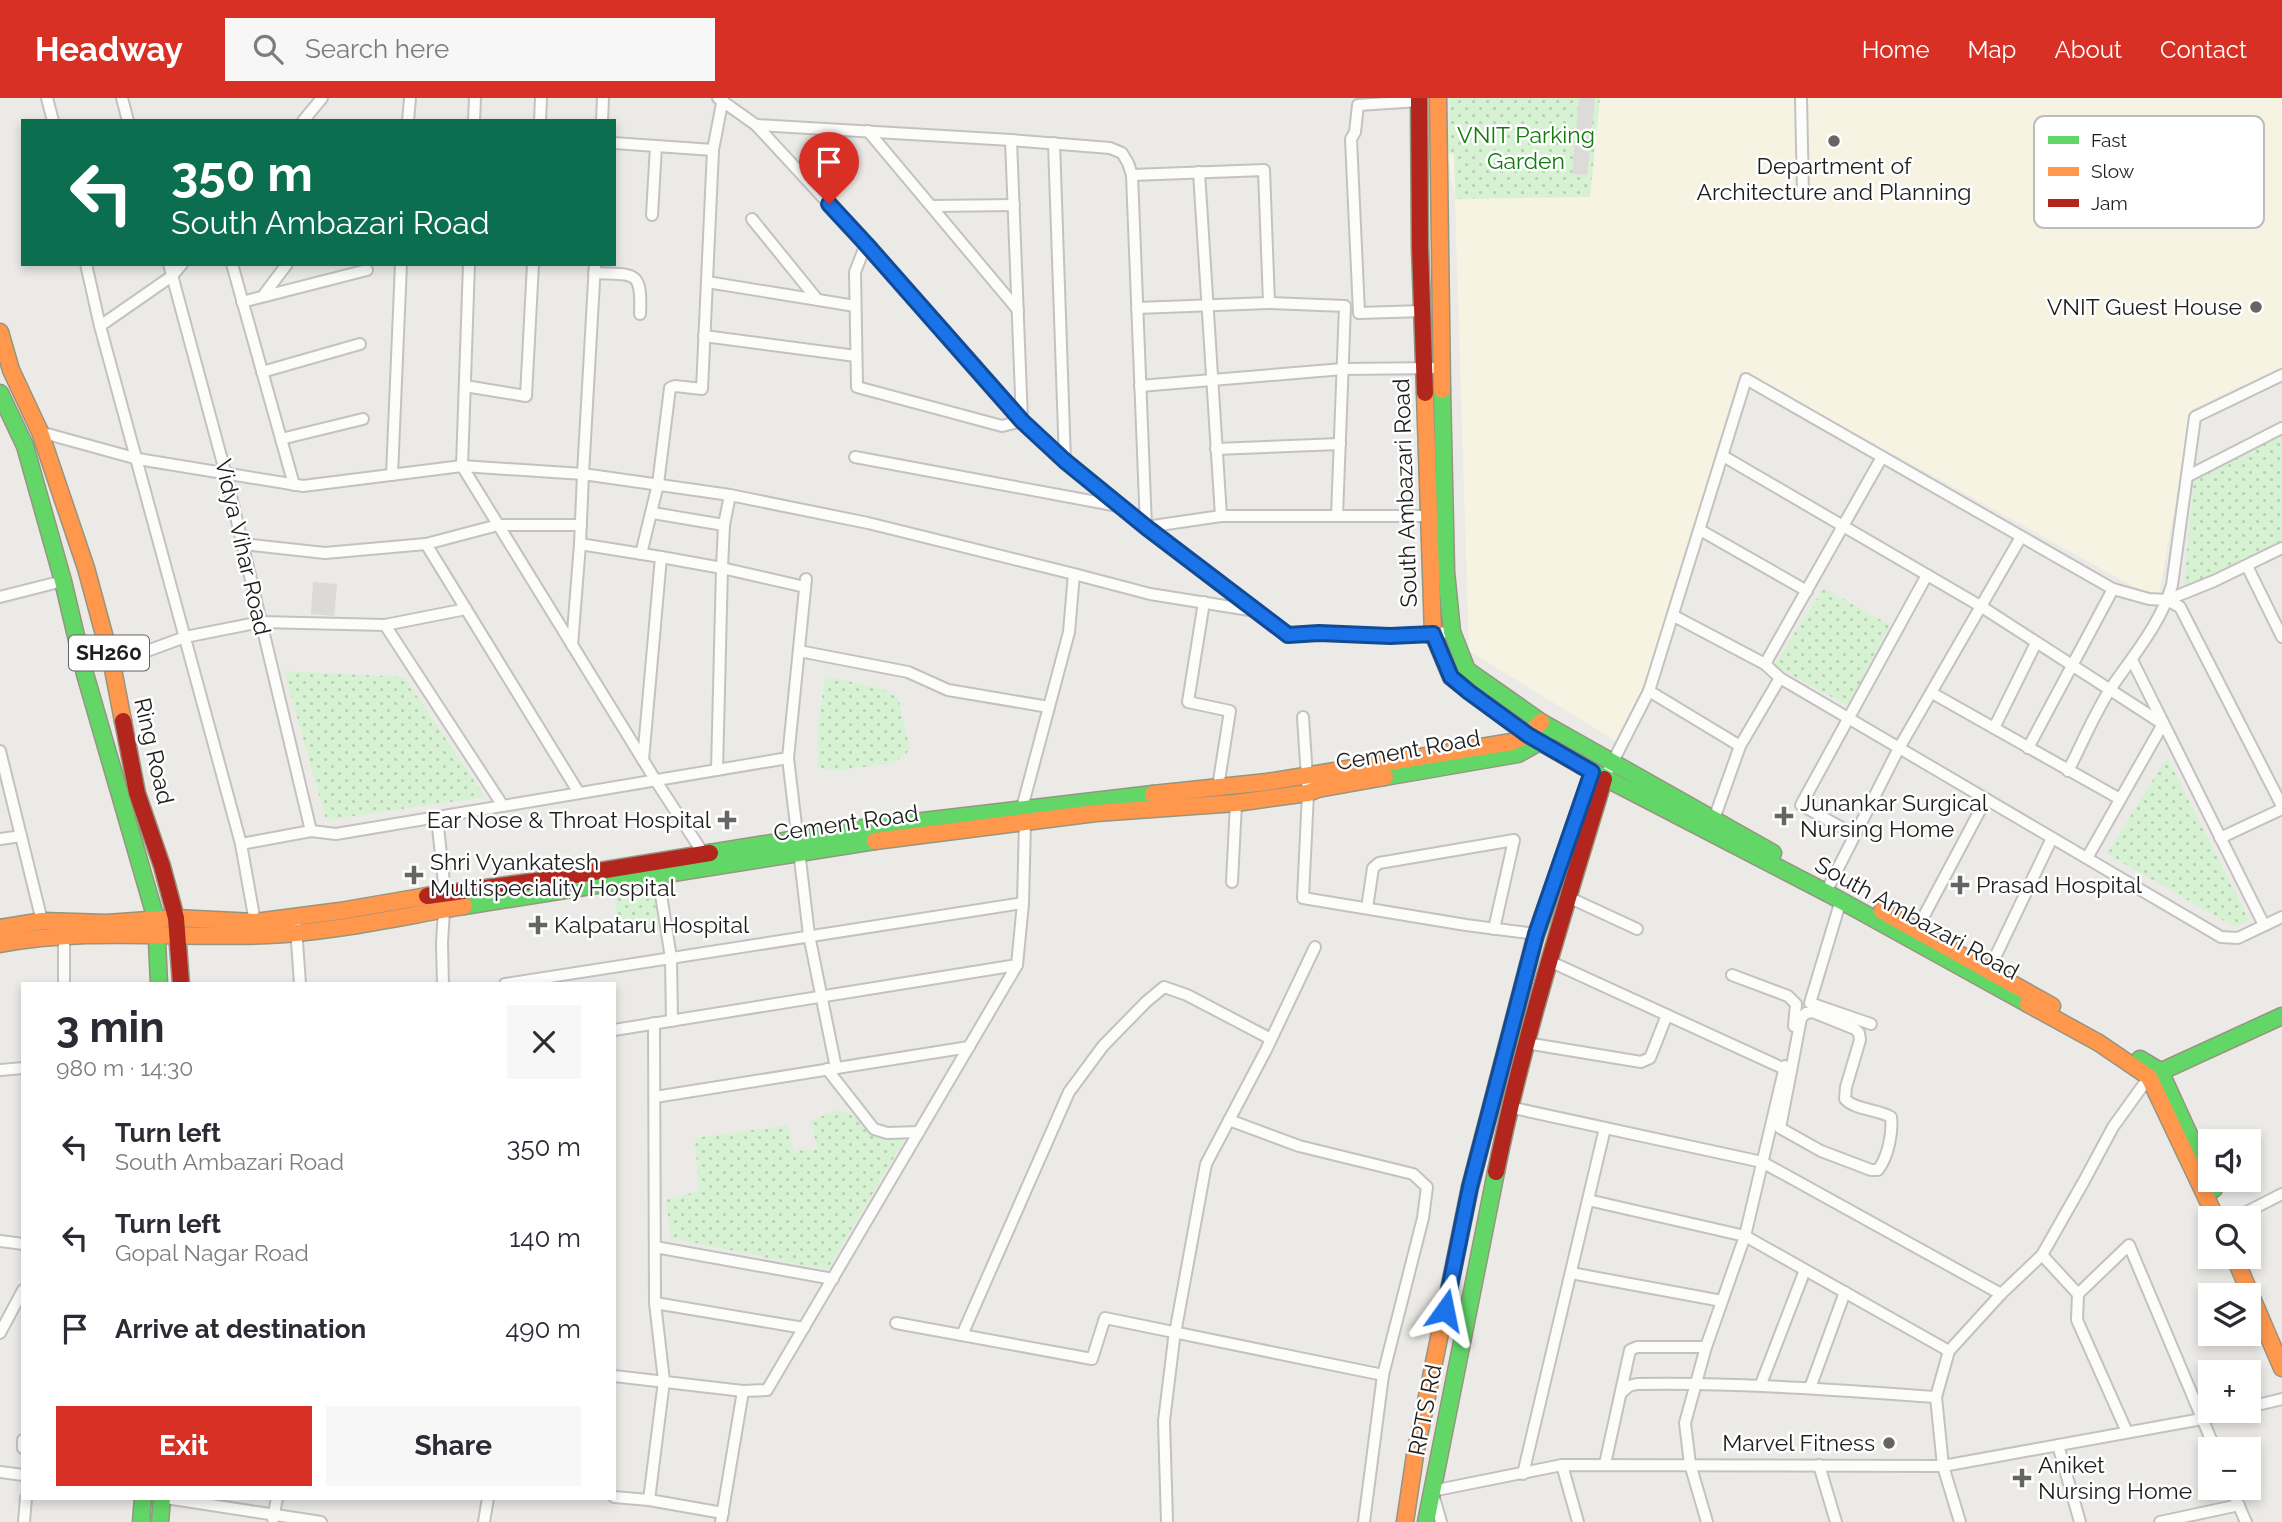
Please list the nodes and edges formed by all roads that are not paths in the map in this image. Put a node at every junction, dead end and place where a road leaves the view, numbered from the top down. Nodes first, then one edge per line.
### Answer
1 (47, 98) edge
2 (122, 98) edge
3 (322, 98) edge
4 (410, 98) edge
5 (475, 98) edge
6 (541, 98) edge
7 (603, 98) edge
8 (1438, 98) edge
9 (1801, 98) edge
10 (721, 99) edge
11 (1419, 100) edge
12 (52, 119) edge
13 (127, 119) edge
14 (305, 119) edge
15 (408, 119) edge
16 (474, 119) edge
17 (540, 119) edge
18 (601, 119) edge
19 (756, 125) junction
20 (869, 131) junction
21 (1011, 140) junction
22 (616, 143) edge
23 (1054, 143) junction
24 (656, 146) junction
25 (713, 149) junction
26 (1199, 172) junction
27 (1132, 176) junction
28 (1804, 194) dead end
29 (1014, 205) junction
30 (932, 206) junction
31 (652, 215) dead end
32 (752, 219) dead end
33 (866, 244) junction
34 (86, 266) edge
35 (170, 266) edge
36 (180, 266) edge
37 (233, 266) edge
38 (286, 266) edge
39 (401, 266) edge
40 (469, 266) edge
41 (533, 266) edge
42 (595, 269) edge
43 (367, 270) dead end
44 (172, 276) junction
45 (707, 282) junction
46 (263, 296) junction
47 (816, 298) junction
48 (242, 302) junction
49 (1269, 303) junction
50 (1207, 304) junction
51 (855, 306) junction
52 (1137, 308) junction
53 (1018, 310) junction
54 (1423, 312) junction
55 (640, 314) dead end
56 (100, 326) junction
57 (0, 332) edge
58 (704, 335) junction
59 (360, 344) dead end
60 (856, 356) junction
61 (1424, 368) junction
62 (1442, 368) junction
63 (1343, 369) junction
64 (262, 372) junction
65 (2282, 375) edge
66 (1212, 380) junction
67 (465, 386) junction
68 (1140, 386) junction
69 (0, 393) edge
70 (363, 419) dead end
71 (1022, 421) junction
72 (2282, 428) edge
73 (40, 432) junction
74 (281, 439) junction
75 (1340, 444) junction
76 (1216, 449) junction
77 (1723, 456) junction
78 (855, 457) dead end
79 (1882, 457) junction
80 (138, 459) junction
81 (1065, 461) junction
82 (462, 466) junction
83 (583, 474) junction
84 (226, 475) junction
85 (392, 475) junction
86 (2188, 475) junction
87 (658, 484) junction
88 (294, 485) junction
89 (730, 495) junction
90 (1121, 507) junction
91 (653, 513) junction
92 (1221, 516) junction
93 (1337, 516) junction
94 (1428, 516) junction
95 (498, 525) junction
96 (581, 525) junction
97 (724, 525) junction
98 (1146, 527) junction
99 (1844, 527) junction
100 (1700, 530) junction
101 (2021, 537) junction
102 (243, 544) junction
103 (426, 544) junction
104 (580, 544) junction
105 (2282, 548) edge
106 (641, 554) junction
107 (661, 557) junction
108 (2247, 566) junction
109 (722, 568) junction
110 (1074, 574) junction
111 (1927, 575) junction
112 (63, 581) junction
113 (2113, 589) junction
114 (1807, 591) junction
115 (0, 597) edge
116 (2167, 600) junction
117 (1204, 602) junction
118 (1982, 607) junction
119 (466, 609) junction
120 (1256, 611) junction
121 (1674, 615) junction
122 (2278, 621) edge
123 (261, 622) junction
124 (385, 625) junction
125 (1452, 632) junction
126 (1433, 634) junction
127 (2282, 636) edge
128 (185, 637) junction
129 (2036, 643) junction
130 (572, 645) junction
131 (799, 651) junction
132 (2132, 660) junction
133 (112, 664) junction
134 (1765, 664) junction
135 (2071, 665) junction
136 (1780, 678) junction
137 (1649, 691) junction
138 (2109, 691) junction
139 (1932, 693) junction
140 (1049, 707) junction
141 (1303, 717) dead end
142 (1848, 718) junction
143 (2162, 724) junction
144 (1547, 725) junction
145 (1994, 729) junction
146 (1534, 739) junction
147 (1740, 746) junction
148 (1899, 748) junction
149 (2028, 748) junction
150 (0, 751) edge
151 (788, 758) junction
152 (643, 760) junction
153 (1612, 762) junction
154 (717, 770) junction
155 (2, 771) edge
156 (2068, 771) junction
157 (1307, 775) junction
158 (1598, 776) junction
159 (656, 781) junction
160 (1218, 787) junction
161 (579, 793) junction
162 (1308, 793) junction
163 (1986, 799) junction
164 (2120, 799) junction
165 (1236, 803) junction
166 (503, 806) junction
167 (2282, 807) edge
168 (1024, 815) junction
169 (437, 817) junction
170 (1713, 819) junction
171 (311, 831) junction
172 (1855, 835) junction
173 (21, 836) junction
174 (2052, 838) junction
175 (2220, 838) junction
176 (0, 839) edge
177 (240, 844) junction
178 (798, 846) junction
179 (703, 853) junction
180 (2087, 858) junction
181 (658, 876) junction
182 (1232, 882) dead end
183 (445, 892) junction
184 (1833, 892) junction
185 (1568, 897) junction
186 (1023, 903) junction
187 (1367, 908) junction
188 (444, 910) junction
189 (295, 916) junction
190 (2282, 917) edge
191 (42, 921) junction
192 (255, 922) junction
193 (177, 926) junction
194 (2264, 926) junction
195 (157, 927) junction
196 (0, 928) edge
197 (64, 929) junction
198 (1494, 929) junction
199 (1637, 929) dead end
200 (1917, 929) junction
201 (297, 933) junction
202 (1536, 934) junction
203 (809, 935) junction
204 (0, 944) edge
205 (1315, 947) dead end
206 (671, 958) junction
207 (1549, 961) junction
208 (1017, 965) junction
209 (1989, 970) junction
210 (1732, 975) dead end
211 (64, 982) edge
212 (159, 982) edge
213 (181, 982) edge
214 (300, 982) edge
215 (443, 982) edge
216 (517, 982) edge
217 (823, 996) junction
218 (1667, 1015) junction
219 (2282, 1016) edge
220 (672, 1021) junction
221 (654, 1023) junction
222 (1871, 1024) dead end
223 (616, 1030) edge
224 (1271, 1039) junction
225 (1527, 1043) junction
226 (969, 1046) junction
227 (21, 1068) edge
228 (831, 1068) junction
229 (0, 1070) edge
230 (1787, 1070) junction
231 (2155, 1074) junction
232 (655, 1097) junction
233 (1508, 1107) junction
234 (1777, 1119) junction
235 (1229, 1120) junction
236 (1605, 1128) junction
237 (919, 1132) junction
238 (1762, 1163) junction
239 (2282, 1194) edge
240 (1588, 1200) junction
241 (2211, 1206) edge
242 (2221, 1206) edge
243 (2258, 1206) edge
244 (1745, 1236) junction
245 (0, 1241) edge
246 (21, 1244) edge
247 (655, 1247) junction
248 (2042, 1255) junction
249 (2240, 1269) edge
250 (2249, 1269) edge
251 (1805, 1270) junction
252 (1571, 1273) junction
253 (833, 1279) junction
254 (1845, 1292) junction
255 (21, 1294) edge
256 (2001, 1294) junction
257 (2078, 1294) junction
258 (1722, 1301) junction
259 (655, 1303) junction
260 (896, 1323) dead end
261 (804, 1328) junction
262 (0, 1333) edge
263 (1175, 1333) junction
264 (962, 1335) junction
265 (2282, 1345) edge
266 (1706, 1347) junction
267 (1949, 1351) junction
268 (2282, 1368) edge
269 (616, 1376) edge
270 (1383, 1376) junction
271 (664, 1381) junction
272 (1694, 1383) junction
273 (1761, 1384) junction
274 (1810, 1388) junction
275 (743, 1391) junction
276 (1621, 1393) junction
277 (1936, 1397) junction
278 (2282, 1399) edge
279 (2261, 1404) edge
280 (2198, 1409) edge
281 (2198, 1420) edge
282 (2127, 1432) junction
283 (2058, 1445) junction
284 (1605, 1464) junction
285 (1690, 1464) junction
286 (1562, 1465) junction
287 (1819, 1465) junction
288 (1943, 1466) junction
289 (0, 1472) edge
290 (1524, 1474) junction
291 (21, 1475) edge
292 (1432, 1491) junction
293 (616, 1497) edge
294 (26, 1500) edge
295 (143, 1500) edge
296 (164, 1500) edge
297 (175, 1500) edge
298 (277, 1500) edge
299 (488, 1500) edge
300 (649, 1500) junction
301 (2237, 1500) edge
302 (2239, 1504) junction
303 (273, 1518) edge
304 (722, 1518) edge
305 (24, 1522) edge
306 (141, 1522) edge
307 (160, 1522) edge
308 (321, 1522) edge
309 (484, 1522) edge
310 (1167, 1522) edge
311 (1364, 1522) edge
312 (1405, 1522) edge
313 (1426, 1522) edge
314 (1441, 1522) edge
315 (1578, 1522) edge
316 (1707, 1522) edge
317 (1836, 1522) edge
318 (1960, 1522) edge
319 (2080, 1522) edge
320 (2160, 1522) edge
321 (2246, 1522) edge

1 - 12 street
2 - 13 street
3 - 14 street
4 - 15 street
5 - 16 street
6 - 17 street
7 - 18 street
8 - 62 main road, South Ambazari Road
9 - 28 street
10 - 19 street
10 - 25 street
11 - 54 main road, South Ambazari Road
11 - 54 street
19 - 20 street
19 - 33 street
20 - 21 street
20 - 30 street
21 - 23 street
21 - 29 street
22 - 24 street
23 - 27 street
23 - 81 street
24 - 25 street
24 - 31 street
25 - 45 street
26 - 27 street
26 - 49 street
26 - 50 street
27 - 52 street
29 - 30 street
29 - 53 street
30 - 53 street
32 - 47 street
33 - 51 street
33 - 71 street
34 - 56 street
35 - 44 street, Vidya Vihar Road
36 - 44 street
37 - 48 street
38 - 46 street
39 - 85 street
40 - 67 street
41 - 67 street
42 - 55 street
42 - 83 street
43 - 46 street
44 - 56 street
44 - 84 street, Vidya Vihar Road
45 - 47 street
45 - 58 street
46 - 48 street
47 - 51 street
48 - 64 street
49 - 50 street
49 - 63 street
50 - 52 street
50 - 66 street
51 - 60 street
52 - 68 street
53 - 71 street
54 - 61 main road, South Ambazari Road
56 - 80 street
57 - 73 main road, Ring Road / SH260
58 - 60 street
58 - 87 street
59 - 64 street
60 - 71 street
61 - 62 street
61 - 63 street
61 - 94 main road, South Ambazari Road
62 - 125 main road, South Ambazari Road
63 - 66 street
63 - 75 street
64 - 74 street
65 - 86 street
66 - 68 street
66 - 76 street
67 - 82 street
68 - 98 street
69 - 112 main road, Ring Road / SH260
70 - 74 street
71 - 81 street
72 - 86 street
73 - 80 street
73 - 133 main road, Ring Road / SH260
74 - 88 street
75 - 76 street
75 - 93 street
76 - 92 street
77 - 79 street
77 - 99 street
77 - 100 street
78 - 90 street
79 - 99 street
79 - 101 street
80 - 84 street
80 - 128 street
81 - 90 street
82 - 83 street
82 - 85 street
82 - 95 street
83 - 87 street
83 - 96 street
84 - 88 street
84 - 102 street, Vidya Vihar Road
85 - 88 street
86 - 116 street
87 - 89 street
87 - 91 street
89 - 97 street
89 - 110 street
90 - 98 street
91 - 97 street
91 - 106 street
92 - 93 street
92 - 98 street
93 - 94 street
94 - 126 main road, South Ambazari Road
95 - 96 street
95 - 103 street
95 - 130 street
96 - 104 street
97 - 109 street
98 - 120 street
99 - 111 street
99 - 114 street
100 - 114 street
100 - 121 street
101 - 113 street
101 - 118 street
102 - 103 street
102 - 123 street, Vidya Vihar Road
103 - 119 street
104 - 106 street
104 - 130 street
105 - 108 street
106 - 107 street
107 - 109 street
107 - 152 street
108 - 116 street
108 - 122 street
109 - 131 street
109 - 154 street
110 - 117 street
110 - 140 street
111 - 118 street
111 - 142 street
112 - 115 street
112 - 195 main road, Ring Road / SH260
113 - 116 street
113 - 135 street
114 - 134 street
116 - 132 street
116 - 167 street
117 - 120 street
117 - 160 street
118 - 129 street
118 - 139 street
119 - 124 street
119 - 161 street
120 - 126 street
121 - 134 street
121 - 137 street
122 - 127 street
123 - 124 street
123 - 128 street
123 - 171 street, Vidya Vihar Road
124 - 166 street
125 - 126 street
125 - 144 main road, South Ambazari Road
126 - 146 main road, South Ambazari Road
128 - 133 street
128 - 177 street
129 - 135 street
129 - 145 street
130 - 152 street
131 - 140 street
131 - 151 street
132 - 138 street
132 - 143 street
133 - 193 main road, Ring Road / SH260
134 - 136 street
135 - 138 street
135 - 149 street
136 - 142 street
136 - 147 street
137 - 147 street
137 - 153 street
138 - 143 street
138 - 156 street
139 - 145 street
139 - 148 street
140 - 168 street
141 - 157 street
142 - 148 street
142 - 172 street
143 - 164 street
143 - 175 street
144 - 146 main road
144 - 153 main road, South Ambazari Road
145 - 149 street
146 - 157 main road, Cement Road
146 - 158 main road, South Ambazari Road
146 - 162 main road, Cement Road
147 - 170 street
148 - 163 street
148 - 172 street
149 - 156 street
150 - 155 street
151 - 154 street
151 - 178 street
152 - 159 street
153 - 158 street
153 - 170 main road, South Ambazari Road
154 - 159 street
155 - 173 street
156 - 164 street
157 - 160 main road, Cement Road
157 - 162 street
158 - 184 main road, South Ambazari Road
158 - 185 main road, RPTS Rd
158 - 202 main road
159 - 161 street
159 - 179 street
160 - 168 main road, Cement Road
161 - 166 street
162 - 165 main road, Cement Road
162 - 187 street
163 - 174 street
163 - 200 street
164 - 180 street
165 - 168 main road, Cement Road
165 - 182 street
166 - 169 street
167 - 175 street
168 - 178 main road, Cement Road
168 - 186 street
169 - 171 street
169 - 183 street
170 - 184 main road, South Ambazari Road
171 - 177 street
172 - 184 street
173 - 176 street
173 - 191 street
174 - 180 street
174 - 209 street
175 - 194 street
177 - 192 street
178 - 179 main road, Cement Road
178 - 181 main road, Cement Road
178 - 203 street
179 - 183 main road, Cement Road
180 - 194 street
181 - 188 main road, Cement Road
181 - 206 street
183 - 188 street
183 - 189 main road, Cement Road
184 - 200 main road, South Ambazari Road
184 - 222 street
184 - 231 main road, South Ambazari Road
185 - 199 street
185 - 207 main road, RPTS Rd
186 - 203 street
186 - 208 street
187 - 198 street
187 - 198 street
188 - 201 main road, Cement Road
188 - 215 street
189 - 192 main road, Cement Road
189 - 201 street
190 - 194 street
191 - 196 main road
191 - 197 main road
192 - 193 main road, Cement Road
193 - 195 main road, Cement Road
193 - 201 main road, Cement Road
193 - 213 main road, Ring Road / SH260
195 - 197 main road, Cement Road
195 - 212 main road, Ring Road / SH260
197 - 204 main road
197 - 211 street
198 - 202 street
200 - 209 main road, South Ambazari Road
201 - 214 street
202 - 312 main road
203 - 206 street
203 - 217 street
205 - 224 street
206 - 216 street
206 - 220 street
207 - 218 street
207 - 225 main road, RPTS Rd
207 - 230 street
208 - 217 street
208 - 226 street
209 - 231 main road, South Ambazari Road
210 - 230 street
217 - 220 street
217 - 228 street
218 - 225 street
218 - 230 street
219 - 231 main road
220 - 221 street
221 - 223 street
221 - 232 street
224 - 235 street
224 - 264 street
225 - 233 main road, RPTS Rd
226 - 228 street
226 - 237 street
227 - 229 street
228 - 232 street
228 - 237 street
230 - 234 street
230 - 234 street
231 - 241 main road
231 - 242 main road
231 - 248 street
232 - 247 street
233 - 236 street
233 - 292 main road, RPTS Rd
234 - 238 street
235 - 263 street
235 - 270 street
236 - 238 street
236 - 240 street
237 - 253 street
238 - 244 street
238 - 256 street
239 - 243 street
240 - 244 street
240 - 252 street
244 - 251 street
244 - 258 street
245 - 246 street
247 - 253 street
247 - 259 street
248 - 256 street
248 - 257 street
249 - 268 main road
250 - 265 main road
251 - 254 street
251 - 273 street
252 - 258 street
252 - 290 street
253 - 261 street
254 - 267 street
254 - 274 street
255 - 262 street
256 - 267 street
257 - 280 street
257 - 282 street
258 - 266 street
259 - 261 street
259 - 271 street
260 - 264 street
261 - 275 street
263 - 264 street
263 - 270 street
263 - 310 street
266 - 272 street
266 - 276 street
267 - 277 street
269 - 271 street
270 - 311 street
271 - 275 street
271 - 300 street
272 - 273 street
272 - 276 street
272 - 285 street
273 - 274 street
274 - 277 street
275 - 304 street
276 - 284 street
277 - 288 street
278 - 279 street
281 - 282 street
282 - 283 street
283 - 288 street
283 - 319 street
284 - 285 street
284 - 286 street
285 - 287 street
285 - 316 street
286 - 290 street
286 - 315 street
287 - 288 street
287 - 317 street
288 - 318 street
289 - 291 street
290 - 292 street
292 - 313 main road, RPTS Rd
292 - 314 street
293 - 300 street
294 - 305 street
295 - 306 main road
296 - 307 main road
297 - 303 street
298 - 303 street
299 - 309 street
300 - 304 street
301 - 302 street
302 - 320 street
302 - 321 street
303 - 308 street

